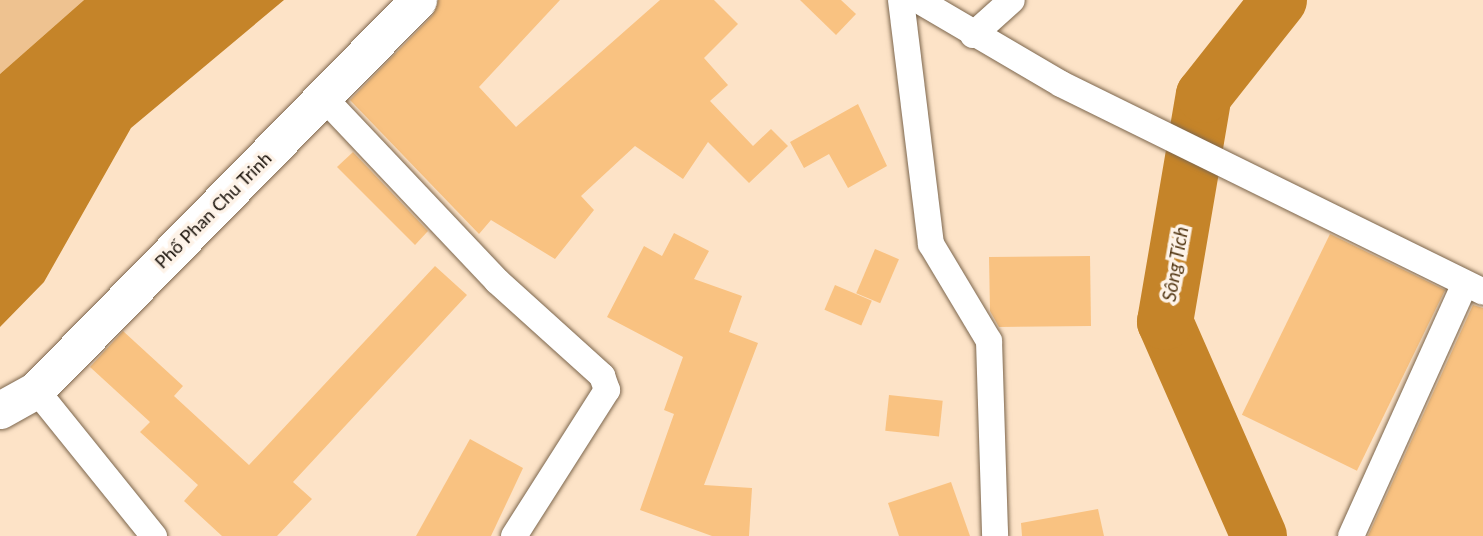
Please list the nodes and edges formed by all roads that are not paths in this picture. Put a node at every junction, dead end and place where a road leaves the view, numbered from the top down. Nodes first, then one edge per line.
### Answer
1 (418, 0) edge
2 (901, 0) edge
3 (918, 0) edge
4 (1012, 0) edge
5 (974, 35) junction
6 (324, 98) junction
7 (1474, 288) edge
8 (36, 390) junction
9 (0, 410) edge
10 (154, 536) edge
11 (514, 536) edge
12 (995, 536) edge
13 (1351, 536) edge

1 - 6 main road, Phố Phan Chu Trinh
2 - 12 street
3 - 5 street
4 - 5 street
5 - 7 street
6 - 8 main road, Phố Phan Chu Trinh
6 - 11 street
7 - 13 street
8 - 9 main road, Phố Phan Chu Trinh
8 - 10 street

